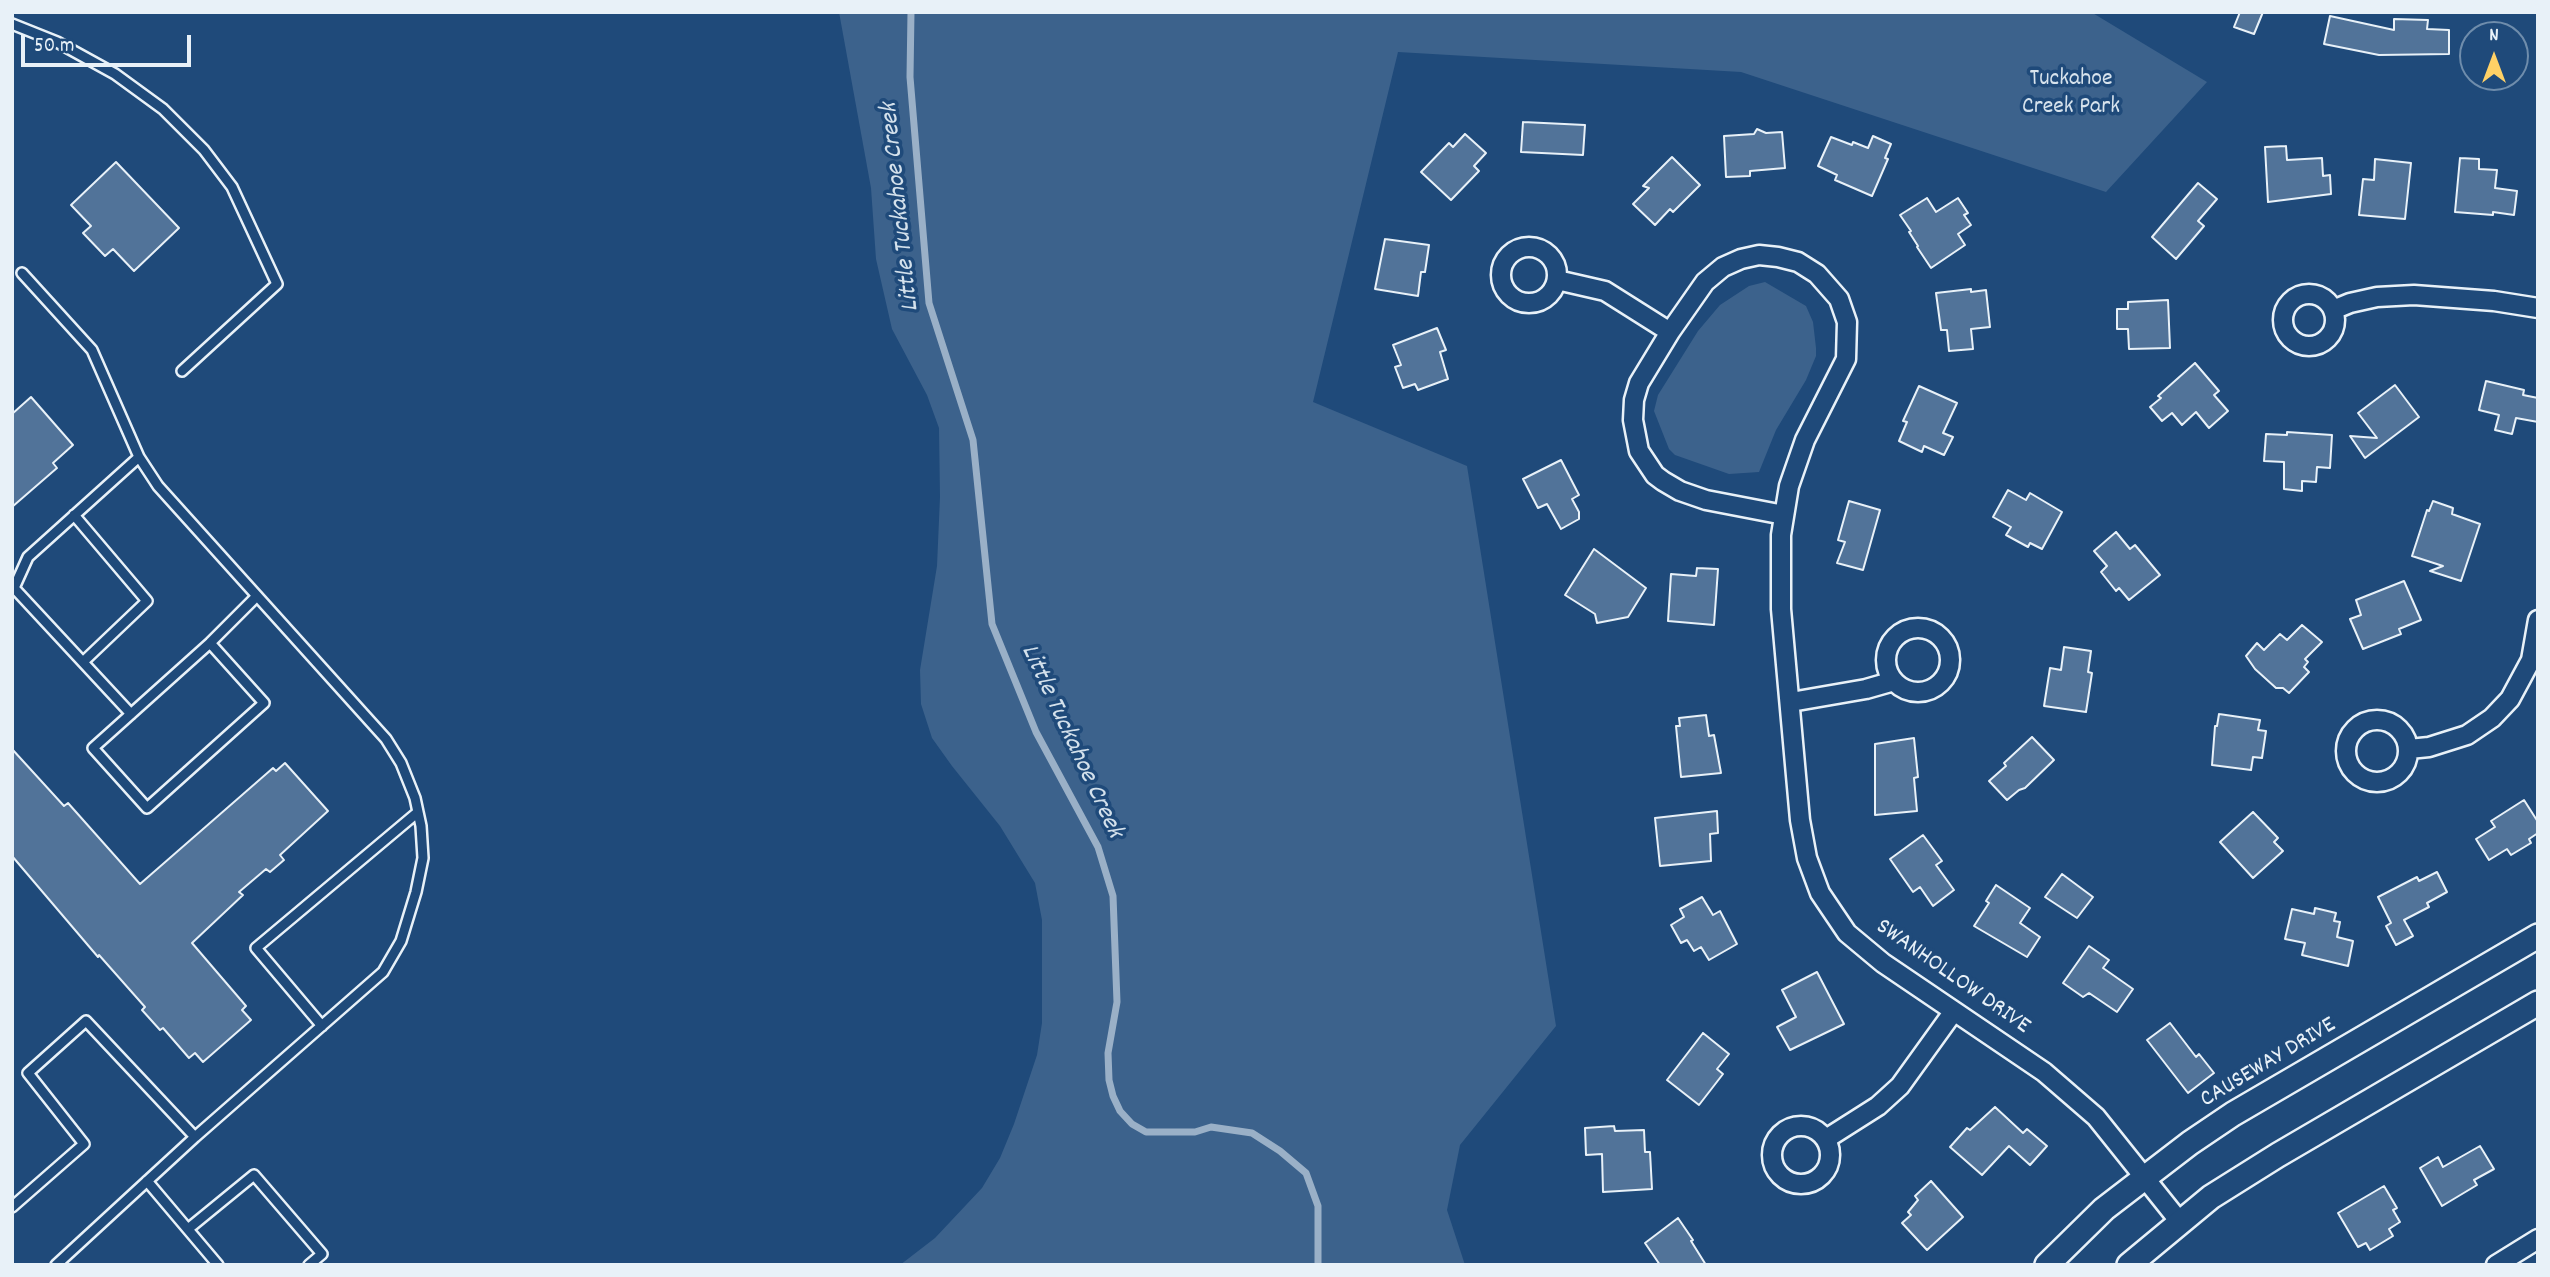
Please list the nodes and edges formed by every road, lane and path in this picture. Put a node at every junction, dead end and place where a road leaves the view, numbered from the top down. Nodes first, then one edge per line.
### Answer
1 (12, 24) edge
2 (22, 273) dead end
3 (1557, 280) dead end
4 (2538, 308) edge
5 (2333, 310) dead end
6 (1670, 332) junction
7 (182, 371) dead end
8 (139, 457) junction
9 (74, 515) junction
10 (1784, 515) junction
11 (257, 596) junction
12 (2538, 620) edge
13 (210, 643) junction
14 (84, 662) junction
15 (1894, 681) dead end
16 (1791, 702) junction
17 (131, 714) junction
18 (2409, 749) dead end
19 (418, 812) junction
20 (2538, 936) edge
21 (2538, 1003) edge
22 (1954, 1011) junction
23 (322, 1026) junction
24 (195, 1137) junction
25 (1826, 1139) dead end
26 (2145, 1177) junction
27 (147, 1181) junction
28 (12, 1207) edge
29 (2180, 1222) junction
30 (188, 1229) junction
31 (2538, 1239) edge
32 (55, 1265) edge
33 (218, 1265) edge
34 (309, 1265) edge
35 (2047, 1265) edge
36 (2129, 1265) edge
37 (2496, 1265) edge

1 - 7 lane
2 - 8 lane
3 - 6 street
4 - 5 street
6 - 10 street, SWANHOLLOW DRIVE
6 - 10 street, SWANHOLLOW DRIVE
8 - 9 lane
8 - 11 lane
9 - 14 lane
9 - 14 lane
10 - 16 street, SWANHOLLOW DRIVE
11 - 13 lane
11 - 19 lane
12 - 18 street
13 - 17 lane
13 - 17 lane
14 - 17 lane
15 - 16 street
16 - 22 street, SWANHOLLOW DRIVE
19 - 23 lane
19 - 23 lane
20 - 26 street, CAUSEWAY DRIVE
21 - 29 street
22 - 25 street
22 - 26 street, SWANHOLLOW DRIVE
23 - 24 lane
24 - 27 lane
24 - 28 lane
26 - 29 street, SWANHOLLOW DRIVE
26 - 35 street, CAUSEWAY DRIVE
27 - 30 lane
27 - 32 lane
29 - 36 street
30 - 33 lane
30 - 34 lane
31 - 37 street

